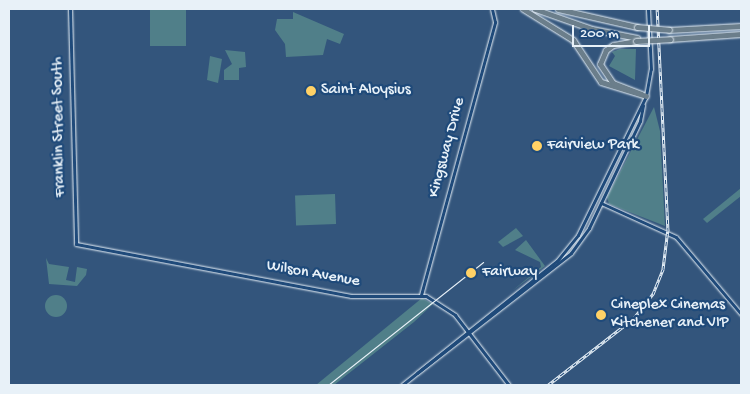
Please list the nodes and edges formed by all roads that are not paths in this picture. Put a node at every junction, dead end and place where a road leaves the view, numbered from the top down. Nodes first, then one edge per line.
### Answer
1 (70, 9) edge
2 (492, 9) edge
3 (522, 9) edge
4 (535, 9) edge
5 (558, 9) edge
6 (648, 9) edge
7 (741, 26) edge
8 (741, 34) edge
9 (637, 39) junction
10 (646, 96) junction
11 (643, 104) junction
12 (601, 203) junction
13 (76, 244) joint
14 (421, 294) junction
15 (741, 314) edge
16 (469, 333) junction
17 (402, 385) edge
18 (509, 385) edge

1 - 13 street, Franklin Street South
2 - 14 street, Kingsway Drive
3 - 10 highway
4 - 9 highway
5 - 7 highway, bridge
6 - 10 street
8 - 9 highway, bridge
9 - 10 highway
10 - 11 street
11 - 12 street
11 - 16 street
12 - 15 street
12 - 16 street
13 - 14 street, Wilson Avenue
14 - 16 street, Wilson Avenue
16 - 17 street
16 - 18 street, Wilson Avenue

